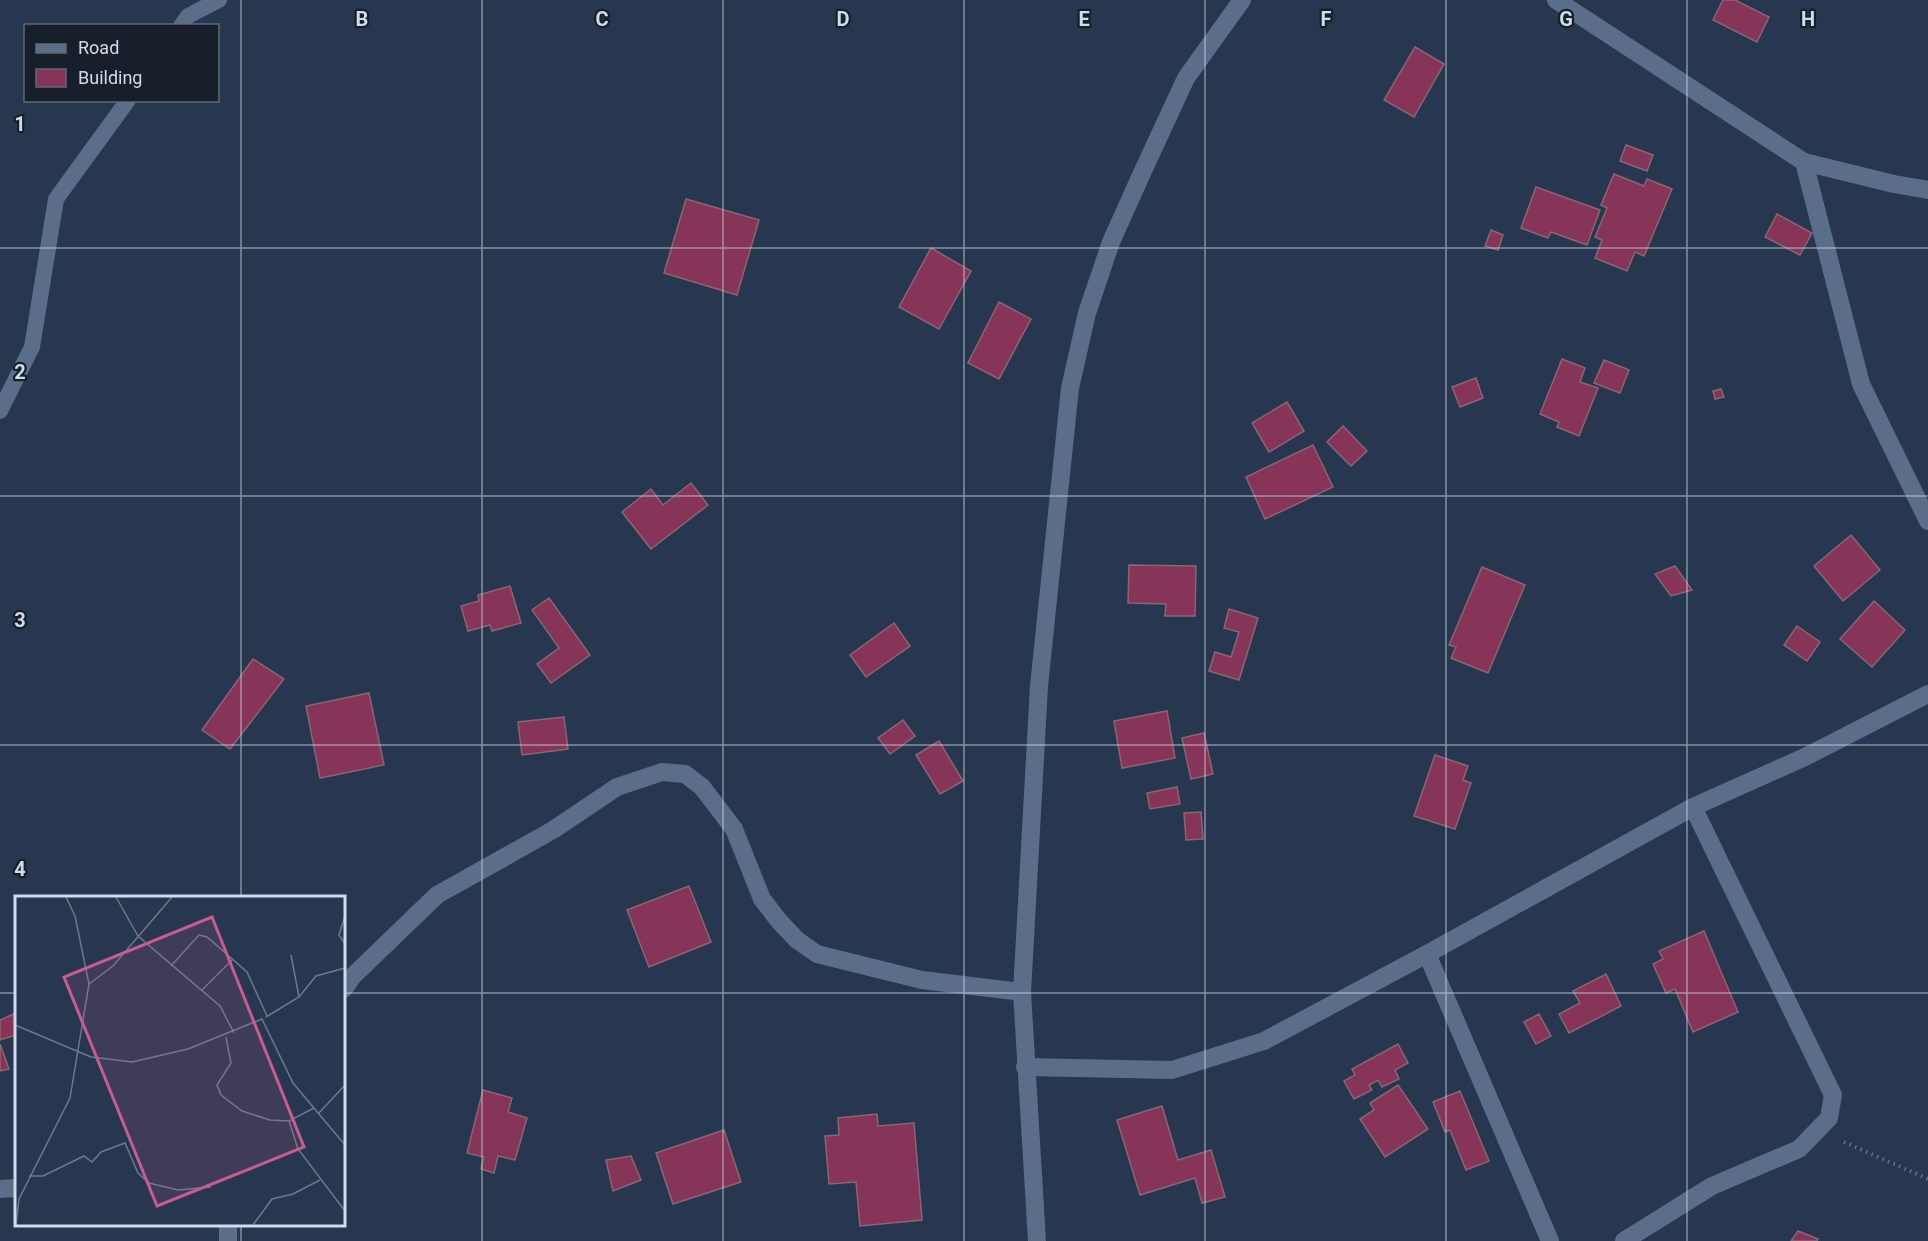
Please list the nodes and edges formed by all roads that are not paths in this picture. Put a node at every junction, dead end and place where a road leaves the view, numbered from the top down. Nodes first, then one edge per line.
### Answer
1 (219, 0) edge
2 (1242, 0) edge
3 (1556, 0) edge
4 (182, 24) edge
5 (127, 102) edge
6 (1804, 162) junction
7 (1928, 190) edge
8 (0, 411) edge
9 (1928, 520) edge
10 (1928, 694) edge
11 (1693, 807) junction
12 (1427, 954) junction
13 (345, 988) edge
14 (1022, 992) junction
15 (1025, 1067) junction
16 (15, 1188) edge
17 (0, 1189) edge
18 (1037, 1241) edge
19 (1550, 1241) edge
20 (1624, 1241) edge

1 - 4 lane
2 - 14 street
3 - 6 street
5 - 8 lane
6 - 7 street
6 - 9 street
10 - 11 street
11 - 12 street
11 - 20 street
12 - 15 street
12 - 19 street
13 - 14 street
14 - 15 street
15 - 18 street
16 - 17 street

